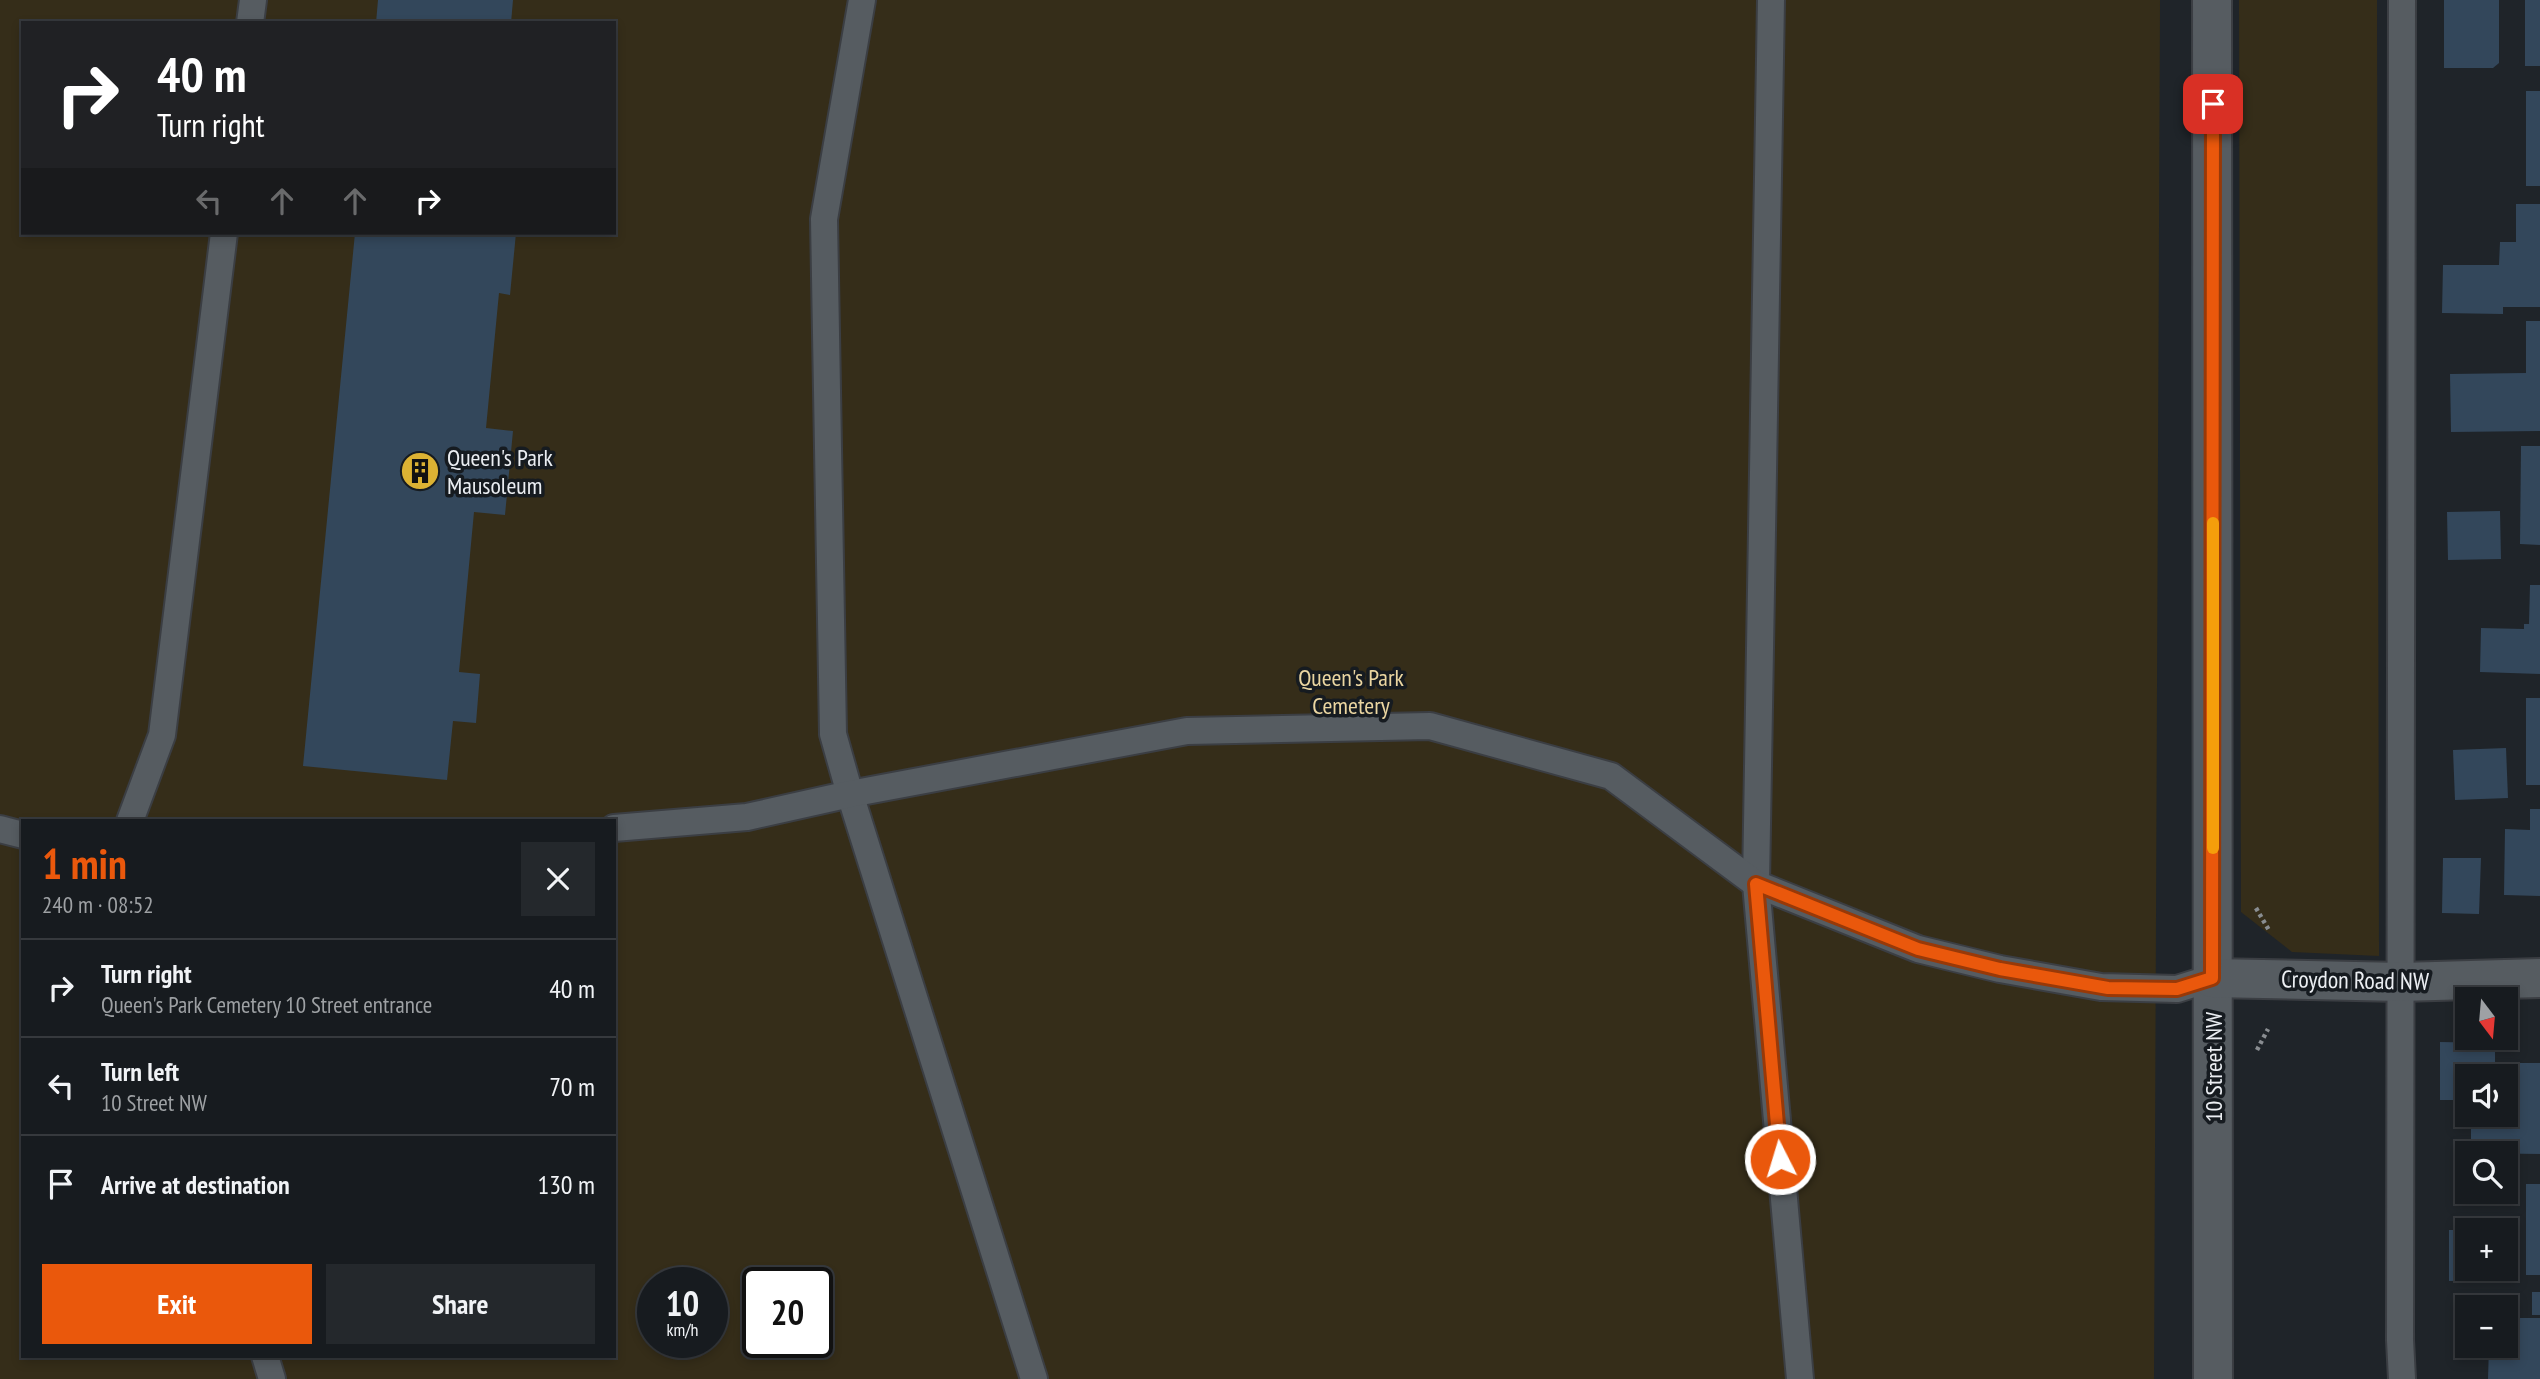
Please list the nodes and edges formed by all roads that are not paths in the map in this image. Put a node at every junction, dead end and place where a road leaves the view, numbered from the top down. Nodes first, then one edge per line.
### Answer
1 (253, 0) edge
2 (863, 0) edge
3 (1771, 0) edge
4 (2212, 0) edge
5 (2402, 0) edge
6 (250, 21) edge
7 (224, 235) edge
8 (850, 794) junction
9 (131, 819) edge
10 (616, 828) edge
11 (0, 829) edge
12 (21, 834) edge
13 (1756, 884) junction
14 (2212, 978) junction
15 (2540, 978) edge
16 (2401, 982) junction
17 (266, 1358) edge
18 (272, 1379) edge
19 (1034, 1379) edge
20 (1800, 1379) edge
21 (2213, 1379) edge
22 (2402, 1379) edge

1 - 6 lane
2 - 8 lane
3 - 13 lane
4 - 14 street, 10 Street NW
5 - 16 lane
7 - 9 lane
8 - 10 lane
8 - 13 lane
8 - 19 lane
11 - 12 lane
13 - 14 lane
13 - 20 lane
14 - 16 street, Croydon Road NW
14 - 21 street, 10 Street NW
15 - 16 street, Croydon Road NW
16 - 22 lane
17 - 18 lane

